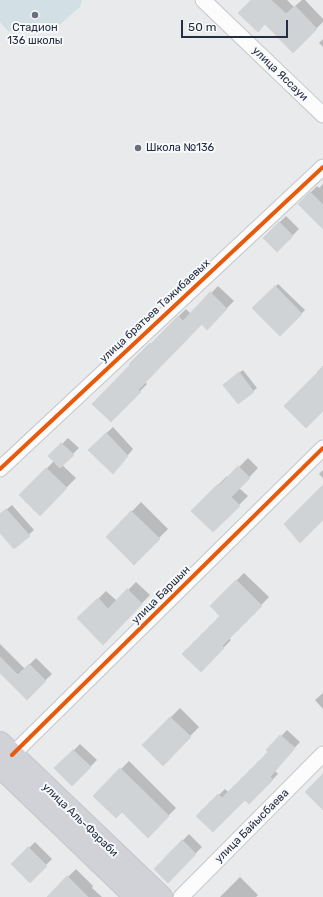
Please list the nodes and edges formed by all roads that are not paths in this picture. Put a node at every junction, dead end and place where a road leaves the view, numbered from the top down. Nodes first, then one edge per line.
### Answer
1 (204, 0) edge
2 (323, 115) edge
3 (323, 167) edge
4 (323, 448) edge
5 (0, 468) edge
6 (323, 754) edge
7 (4, 755) edge
8 (136, 897) edge
9 (161, 897) edge
10 (181, 897) edge

1 - 2 street, улица Яссауи
3 - 5 street, улица братьев Тажибаевых
4 - 7 street, улица Баршын
6 - 10 street, улица Байысбаева
7 - 8 main road, улица Аль-Фараби
7 - 9 main road, улица Аль-Фараби

